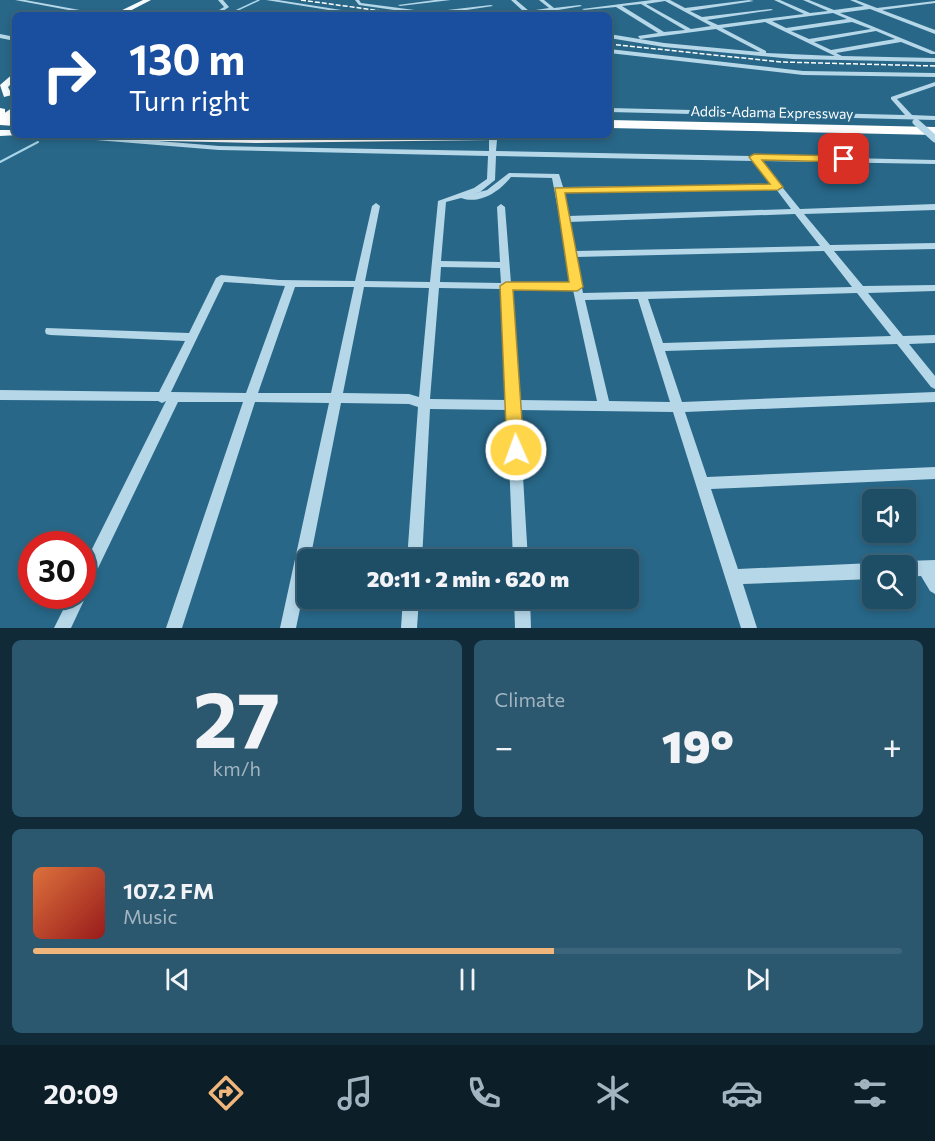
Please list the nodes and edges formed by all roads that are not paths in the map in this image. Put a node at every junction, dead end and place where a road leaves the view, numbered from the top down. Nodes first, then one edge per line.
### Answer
1 (17, 0) edge
2 (140, 0) edge
3 (148, 0) edge
4 (220, 0) edge
5 (268, 0) edge
6 (273, 0) edge
7 (357, 0) edge
8 (392, 0) edge
9 (449, 0) edge
10 (485, 0) edge
11 (513, 0) edge
12 (541, 0) edge
13 (584, 0) edge
14 (666, 0) edge
15 (672, 0) edge
16 (776, 0) edge
17 (805, 0) edge
18 (852, 0) edge
19 (860, 0) edge
20 (908, 0) edge
21 (430, 1) edge
22 (571, 1) edge
23 (751, 1) edge
24 (935, 2) edge
25 (642, 3) junction
26 (922, 4) junction
27 (491, 6) junction
28 (618, 6) junction
29 (398, 8) junction
30 (582, 8) junction
31 (876, 8) junction
32 (935, 8) edge
33 (554, 10) junction
34 (684, 10) junction
35 (771, 10) junction
36 (832, 11) junction
37 (88, 12) edge
38 (113, 12) edge
39 (122, 12) edge
40 (219, 12) edge
41 (351, 12) edge
42 (422, 12) edge
43 (437, 12) edge
44 (499, 12) edge
45 (527, 12) edge
46 (542, 12) edge
47 (557, 12) edge
48 (588, 12) edge
49 (808, 14) junction
50 (788, 17) junction
51 (701, 19) junction
52 (853, 20) junction
53 (766, 21) junction
54 (717, 27) junction
55 (784, 30) junction
56 (877, 30) junction
57 (691, 31) junction
58 (935, 31) edge
59 (663, 34) junction
60 (612, 36) edge
61 (627, 38) junction
62 (902, 40) junction
63 (807, 41) junction
64 (612, 51) edge
65 (830, 52) junction
66 (933, 52) dead end
67 (769, 55) junction
68 (845, 59) junction
69 (935, 60) edge
70 (935, 75) edge
71 (12, 78) edge
72 (935, 84) edge
73 (11, 101) edge
74 (612, 110) edge
75 (0, 115) edge
76 (935, 117) edge
77 (913, 119) junction
78 (612, 124) edge
79 (935, 131) edge
80 (612, 134) edge
81 (95, 138) edge
82 (212, 138) edge
83 (334, 138) edge
84 (935, 139) edge
85 (493, 140) dead end
86 (492, 153) junction
87 (754, 157) junction
88 (935, 162) edge
89 (778, 187) junction
90 (559, 190) junction
91 (452, 198) junction
92 (376, 206) dead end
93 (501, 207) dead end
94 (935, 207) edge
95 (798, 213) junction
96 (566, 219) junction
97 (935, 246) edge
98 (828, 250) junction
99 (570, 254) junction
100 (436, 264) junction
101 (505, 265) junction
102 (291, 284) junction
103 (359, 284) junction
104 (434, 285) junction
105 (506, 286) junction
106 (935, 288) edge
107 (860, 290) junction
108 (578, 292) junction
109 (642, 296) junction
110 (50, 331) dead end
111 (192, 337) junction
112 (935, 339) edge
113 (900, 341) junction
114 (659, 347) junction
115 (935, 384) edge
116 (0, 395) edge
117 (935, 397) edge
118 (168, 398) junction
119 (250, 399) junction
120 (334, 400) junction
121 (424, 404) junction
122 (514, 406) junction
123 (604, 407) junction
124 (679, 407) junction
125 (935, 472) edge
126 (703, 483) junction
127 (415, 549) edge
128 (520, 549) edge
129 (96, 555) edge
130 (930, 568) edge
131 (862, 572) edge
132 (733, 578) junction
133 (935, 586) edge
134 (72, 609) edge
135 (410, 609) edge
136 (523, 609) edge
137 (62, 628) edge
138 (174, 628) edge
139 (288, 628) edge
140 (409, 628) edge
141 (524, 628) edge
142 (749, 628) edge

1 - 37 street
2 - 38 main road
3 - 39 main road
4 - 40 street
5 - 6 street
6 - 41 street
7 - 29 street
8 - 29 street
9 - 21 street
10 - 27 street
11 - 45 street
12 - 33 street
13 - 22 street
14 - 15 street
14 - 25 street
14 - 34 street
16 - 49 street
17 - 36 street
18 - 31 street
19 - 31 street
20 - 26 street
21 - 29 street
22 - 30 street
23 - 34 street
23 - 35 street
24 - 26 street
25 - 28 street
25 - 57 street
26 - 31 street
26 - 32 street
27 - 43 street
27 - 44 street
28 - 30 street
28 - 59 street
29 - 42 street
30 - 33 street
30 - 48 street
31 - 36 street
31 - 58 street
33 - 46 street
33 - 47 street
34 - 51 street
35 - 50 street
35 - 51 street
36 - 49 street
36 - 52 street
49 - 50 street
50 - 53 street
51 - 54 street
52 - 55 street
52 - 56 street
53 - 54 street
53 - 55 street
54 - 57 street
54 - 67 street
55 - 63 street
56 - 62 street
56 - 63 street
57 - 59 street
59 - 61 street
60 - 61 street
61 - 67 street
62 - 65 street
62 - 66 street
63 - 65 street
64 - 70 street
65 - 68 street
67 - 68 street
68 - 69 street
71 - 73 main road
72 - 77 street
73 - 75 highway
74 - 77 street
76 - 77 street
77 - 84 street, bridge
78 - 79 highway, Addis-Adama Expressway
80 - 84 highway, Addis-Adama Expressway
81 - 86 street
82 - 83 highway
85 - 86 street
86 - 87 street
86 - 91 street
87 - 88 street
87 - 89 street
89 - 90 street
89 - 95 street
90 - 91 street
90 - 96 street
91 - 100 street
92 - 103 street
93 - 101 street
94 - 95 street
95 - 96 street
95 - 98 street
96 - 99 street
97 - 98 street
98 - 99 street
98 - 107 street
99 - 108 street
100 - 101 street
100 - 104 street
101 - 105 street
102 - 103 street
102 - 111 street
102 - 119 street
103 - 104 street
103 - 120 street
104 - 105 street
104 - 121 street
105 - 108 street
105 - 122 street
106 - 107 street
107 - 109 street
107 - 113 street
108 - 109 street
108 - 123 street
109 - 114 street
110 - 111 street
111 - 118 street
112 - 113 street
113 - 114 street
113 - 115 street
114 - 124 street
116 - 118 street
117 - 124 street
118 - 119 street
118 - 129 street
119 - 120 street
119 - 138 street
120 - 121 street
120 - 139 street
121 - 122 street
121 - 127 street
122 - 123 street
122 - 128 street
123 - 124 street
124 - 126 street
125 - 126 street
126 - 132 street
130 - 133 street
131 - 132 street
132 - 142 street
134 - 137 street
135 - 140 street
136 - 141 street

